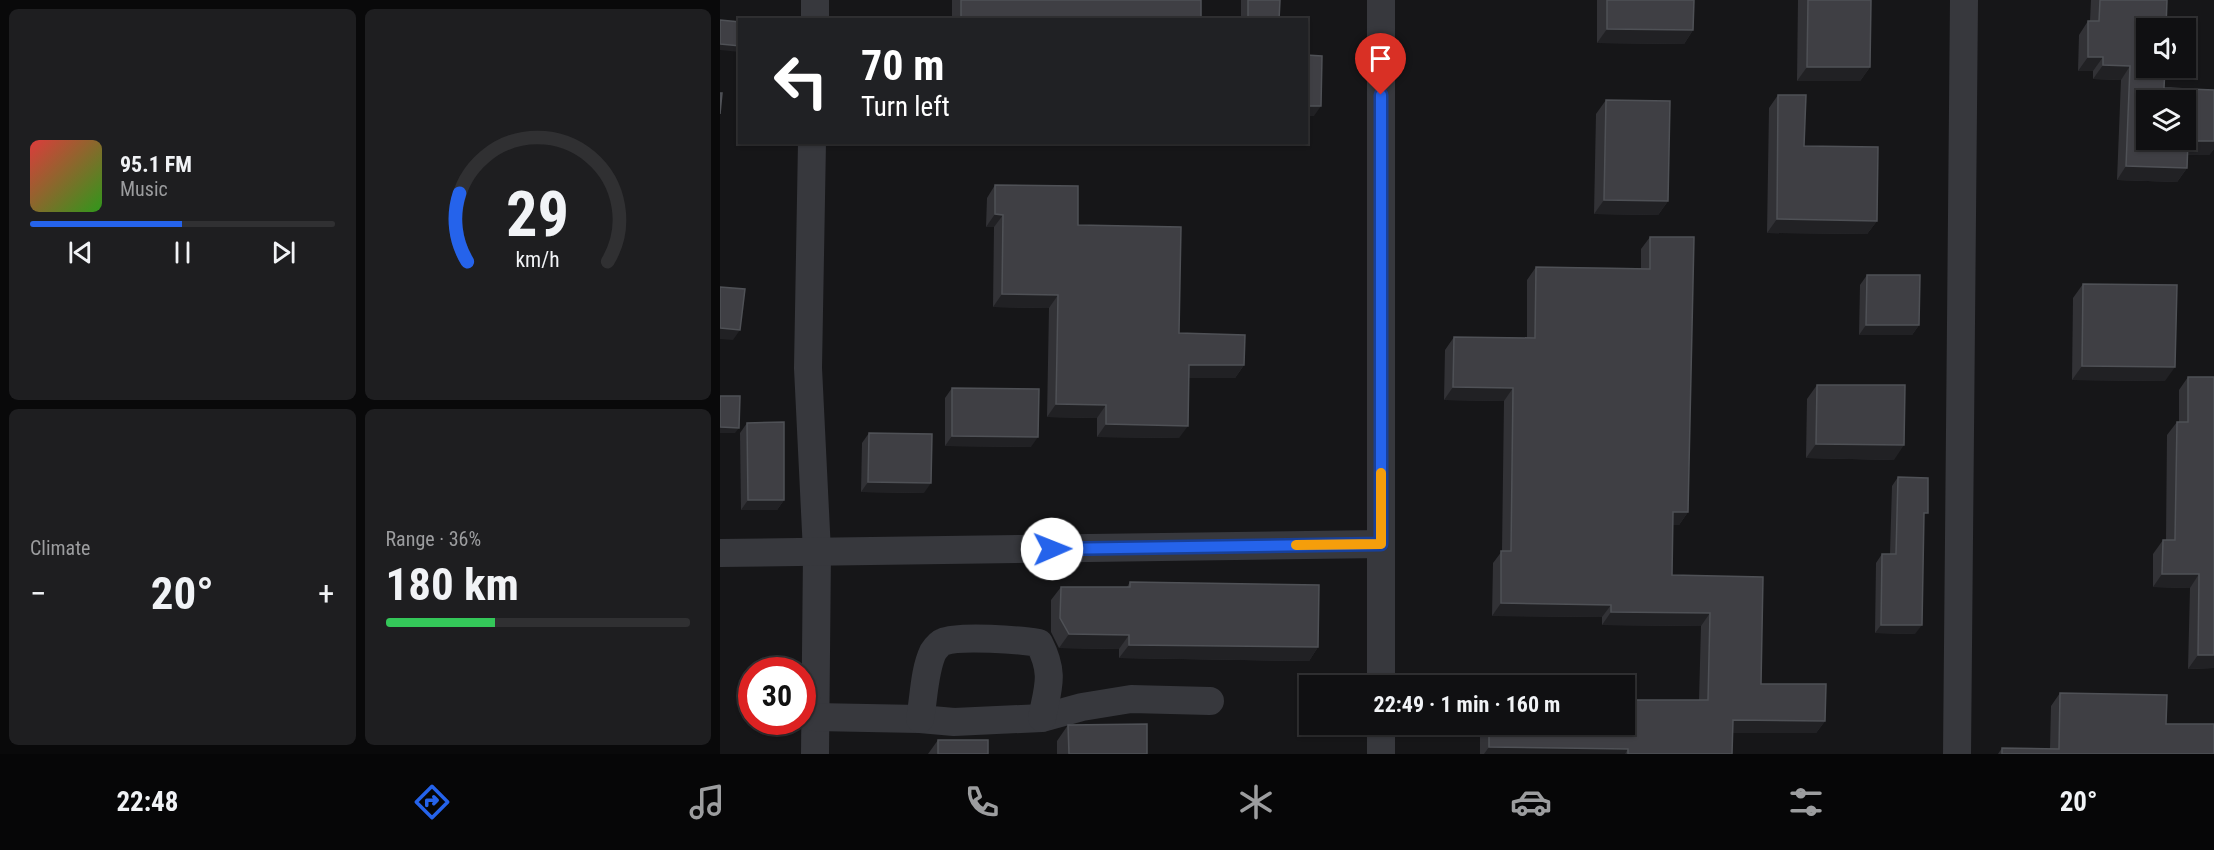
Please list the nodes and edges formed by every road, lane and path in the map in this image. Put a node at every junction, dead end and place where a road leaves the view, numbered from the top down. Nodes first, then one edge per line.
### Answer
1 (815, 0) edge
2 (1381, 0) edge
3 (1964, 0) edge
4 (815, 18) edge
5 (812, 144) edge
6 (1381, 544) junction
7 (817, 552) junction
8 (720, 553) edge
9 (816, 657) edge
10 (1381, 675) edge
11 (1210, 701) dead end
12 (816, 717) edge
13 (1042, 718) junction
14 (920, 719) junction
15 (815, 735) edge
16 (1381, 735) edge
17 (815, 754) edge
18 (1381, 754) edge
19 (1957, 754) edge

1 - 4 street
2 - 6 street
3 - 19 street
5 - 7 street
6 - 7 street
6 - 10 street
7 - 8 street
7 - 9 street
11 - 13 street
12 - 14 street
13 - 14 street
13 - 14 street
15 - 17 street
16 - 18 street

